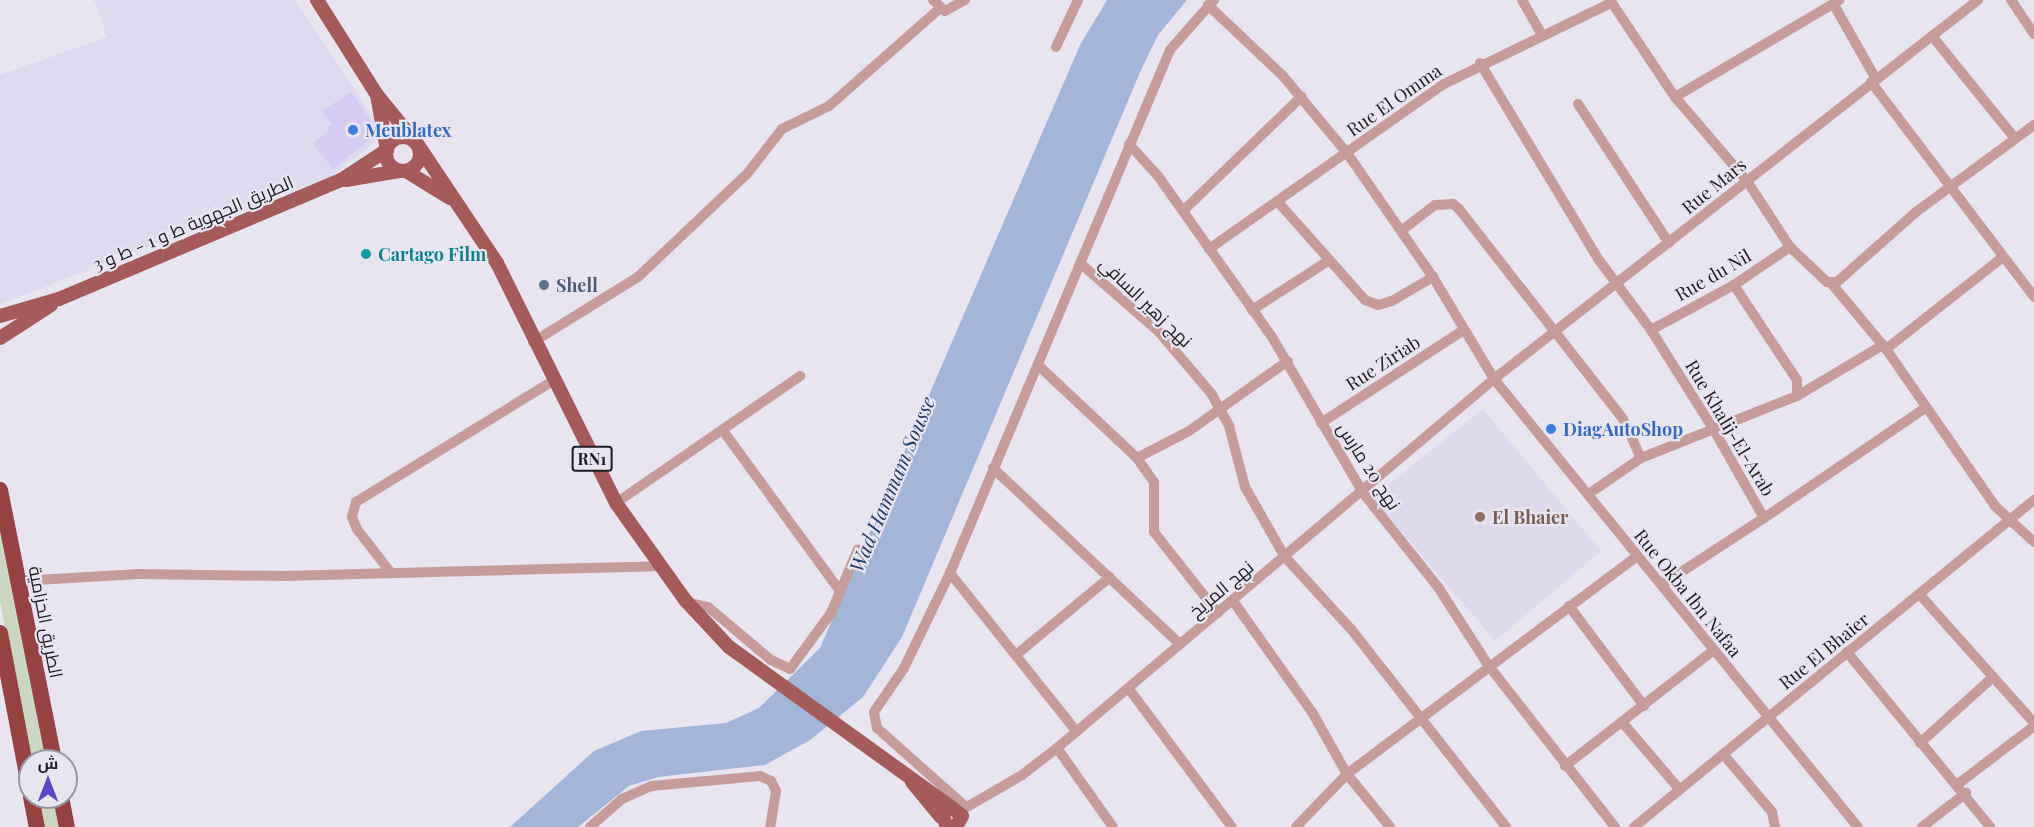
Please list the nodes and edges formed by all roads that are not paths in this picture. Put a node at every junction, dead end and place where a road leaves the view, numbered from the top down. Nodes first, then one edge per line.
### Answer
1 (316, 0) edge
2 (965, 0) edge
3 (1077, 0) edge
4 (1522, 0) edge
5 (1978, 0) edge
6 (2011, 0) edge
7 (1611, 2) edge
8 (1837, 2) edge
9 (1211, 3) edge
10 (937, 4) edge
11 (2034, 34) edge
12 (1542, 35) junction
13 (1932, 36) junction
14 (1056, 47) dead end
15 (1480, 63) junction
16 (1873, 80) junction
17 (377, 95) junction
18 (1302, 96) junction
19 (1675, 97) junction
20 (1578, 104) dead end
21 (2034, 125) edge
22 (2013, 136) junction
23 (416, 143) junction
24 (1129, 144) junction
25 (387, 150) junction
26 (1347, 153) junction
27 (402, 171) junction
28 (341, 180) junction
29 (1747, 181) junction
30 (1951, 185) junction
31 (1278, 202) junction
32 (456, 203) junction
33 (1183, 211) junction
34 (1401, 231) junction
35 (1670, 243) junction
36 (1790, 247) junction
37 (1209, 249) junction
38 (2003, 257) junction
39 (1328, 261) junction
40 (1080, 263) junction
41 (1433, 277) junction
42 (1831, 283) junction
43 (1734, 285) junction
44 (1616, 287) junction
45 (2034, 297) edge
46 (59, 299) junction
47 (1252, 310) junction
48 (0, 316) edge
49 (1651, 330) junction
50 (1462, 331) junction
51 (1555, 336) junction
52 (0, 338) edge
53 (533, 342) junction
54 (1884, 347) junction
55 (1287, 362) junction
56 (1038, 364) junction
57 (800, 376) dead end
58 (1494, 379) junction
59 (553, 381) junction
60 (1797, 396) junction
61 (1924, 409) junction
62 (1221, 410) junction
63 (1321, 423) junction
64 (1714, 430) junction
65 (724, 432) junction
66 (1137, 458) junction
67 (1641, 458) junction
68 (993, 468) junction
69 (0, 490) edge
70 (1590, 493) junction
71 (1363, 494) junction
72 (2034, 500) edge
73 (616, 503) junction
74 (1764, 518) junction
75 (2010, 520) junction
76 (2034, 542) edge
77 (858, 549) dead end
78 (1637, 556) junction
79 (1285, 557) junction
80 (659, 566) junction
81 (391, 573) junction
82 (950, 573) junction
83 (1110, 577) junction
84 (19, 581) junction
85 (1663, 585) junction
86 (840, 591) junction
87 (1921, 596) junction
88 (1233, 601) junction
89 (686, 602) junction
90 (1569, 606) junction
91 (1218, 613) junction
92 (0, 633) edge
93 (1180, 644) junction
94 (1714, 650) junction
95 (1847, 652) junction
96 (1016, 655) junction
97 (1488, 665) junction
98 (1992, 678) junction
99 (1129, 689) junction
100 (1644, 706) junction
101 (1767, 718) junction
102 (1419, 720) junction
103 (1623, 722) junction
104 (2034, 725) edge
105 (1077, 732) junction
106 (1920, 743) junction
107 (1057, 748) junction
108 (22, 749) edge
109 (52, 749) edge
110 (1723, 754) junction
111 (1565, 766) junction
112 (904, 770) junction
113 (1347, 774) junction
114 (1958, 784) junction
115 (1680, 790) junction
116 (1966, 793) junction
117 (33, 809) edge
118 (63, 809) edge
119 (961, 816) edge
120 (942, 823) edge
121 (1225, 825) edge
122 (37, 827) edge
123 (67, 827) edge
124 (590, 827) edge
125 (771, 827) edge
126 (1113, 827) edge
127 (1296, 827) edge
128 (1390, 827) edge
129 (1506, 827) edge
130 (1615, 827) edge
131 (1634, 827) edge
132 (1776, 827) edge
133 (1858, 827) edge
134 (1922, 827) edge
135 (1990, 827) edge

1 - 17 main road, RN1
2 - 10 street
3 - 14 street
4 - 12 street
5 - 13 street, Rue Mars
6 - 11 street
7 - 12 street, Rue El Omma
7 - 19 street
8 - 16 street
8 - 19 street
9 - 18 street, Rue Okba Ibn Nafaa
9 - 24 street
10 - 53 street
12 - 15 street, Rue El Omma
13 - 16 street, Rue Mars
13 - 22 street
15 - 26 street, Rue El Omma
15 - 44 street, Rue Khalij-El-Arab
16 - 29 street, Rue Mars
16 - 30 street
17 - 23 main road, RN1
17 - 25 main road, RN1
18 - 26 street, Rue Okba Ibn Nafaa
18 - 33 street
19 - 29 street
20 - 35 street
21 - 22 street
22 - 30 street
23 - 25 main road
23 - 27 main road
23 - 32 main road, RN1
24 - 33 street, نهج 20 مارس
24 - 40 street
25 - 27 main road, RN1
25 - 28 main road, الطريق الجهوية ط و 1 - ط و 3
26 - 31 street, Rue El Omma
26 - 34 street, Rue Okba Ibn Nafaa
27 - 28 main road, الطريق الجهوية ط و 1 - ط و 3
27 - 32 main road, RN1
28 - 46 main road, الطريق الجهوية ط و 1 - ط و 3
29 - 35 street, Rue Mars
29 - 36 street
30 - 38 street
30 - 42 street
31 - 37 street, Rue El Omma
31 - 39 street
32 - 53 main road, RN1
33 - 37 street, نهج 20 مارس
34 - 41 street, Rue Okba Ibn Nafaa
34 - 51 street
35 - 44 street, Rue Mars
36 - 42 street
36 - 43 street, Rue du Nil
37 - 47 street, نهج 20 مارس
38 - 45 street
38 - 54 street
39 - 41 street
39 - 47 street
40 - 56 street
40 - 62 street, نهج زهير السافي
41 - 50 street, Rue Okba Ibn Nafaa
42 - 54 street
43 - 49 street, Rue du Nil
43 - 60 street
44 - 49 street, Rue Khalij-El-Arab
44 - 51 street, Rue Mars
46 - 48 main road, الطريق الجهوية ط و 1 - ط و 3
46 - 52 main road, الطريق الجهوية ط و 1 - ط و 3
47 - 55 street, نهج 20 مارس
49 - 64 street, Rue Khalij-El-Arab
50 - 58 street, Rue Okba Ibn Nafaa
50 - 63 street, Rue Ziriab
51 - 58 street, Rue Mars
51 - 67 street
53 - 59 main road, RN1
54 - 60 street
54 - 61 street
55 - 62 street
55 - 63 street, نهج 20 مارس
56 - 66 street
56 - 68 street
57 - 65 street
58 - 70 street, Rue Okba Ibn Nafaa
58 - 71 street, نهج المريخ
59 - 73 main road, RN1
59 - 81 street
60 - 64 street
61 - 74 street, Rue Khalij-El-Arab
61 - 75 street
62 - 66 street
62 - 79 street, نهج زهير السافي
63 - 71 street, نهج 20 مارس
64 - 67 street
64 - 74 street, Rue Khalij-El-Arab
65 - 73 street
65 - 86 street
66 - 91 street
67 - 70 street
68 - 82 street
68 - 83 street
69 - 84 highway, الطريق الحزامية
70 - 78 street, Rue Okba Ibn Nafaa
71 - 79 street, نهج المريخ
71 - 97 street, نهج 20 مارس
72 - 75 street, Rue El Bhaier
73 - 80 main road, RN1
74 - 85 street
75 - 76 street
75 - 87 street, Rue El Bhaier
77 - 86 street
78 - 85 street, Rue Okba Ibn Nafaa
78 - 90 street
79 - 88 street, نهج المريخ
79 - 102 street, نهج زهير السافي
80 - 81 street
80 - 89 main road, RN1
81 - 84 street
82 - 96 street
82 - 119 street
83 - 93 street
83 - 96 street
84 - 109 highway, الطريق الحزامية
85 - 94 street, Rue Okba Ibn Nafaa
86 - 89 street
87 - 95 street, Rue El Bhaier
87 - 98 street
88 - 91 street, نهج المريخ
88 - 113 street
89 - 112 main road, RN1
90 - 97 street
90 - 100 street
91 - 93 street, نهج المريخ
92 - 108 highway
93 - 99 street, نهج المريخ
94 - 100 street
94 - 101 street, Rue Okba Ibn Nafaa
95 - 101 street, Rue El Bhaier
95 - 106 street
96 - 105 street
97 - 102 street
97 - 111 street, نهج 20 مارس
98 - 104 street
98 - 106 street
99 - 105 street, نهج المريخ
99 - 121 street
100 - 103 street
101 - 110 street, Rue El Bhaier
101 - 133 street, Rue Okba Ibn Nafaa
102 - 113 street
102 - 129 street, نهج زهير السافي
103 - 111 street
103 - 115 street
104 - 114 street
105 - 107 street, نهج المريخ
106 - 114 street
107 - 119 street, نهج المريخ
107 - 126 street
110 - 115 street, Rue El Bhaier
110 - 132 street
111 - 130 street, نهج 20 مارس
112 - 119 main road, RN1
112 - 120 main road, RN1
113 - 127 street
113 - 128 street
114 - 116 street
115 - 131 street, Rue El Bhaier
116 - 134 street
116 - 135 street
117 - 122 highway
118 - 123 highway
119 - 120 main road, RN1
124 - 125 street

